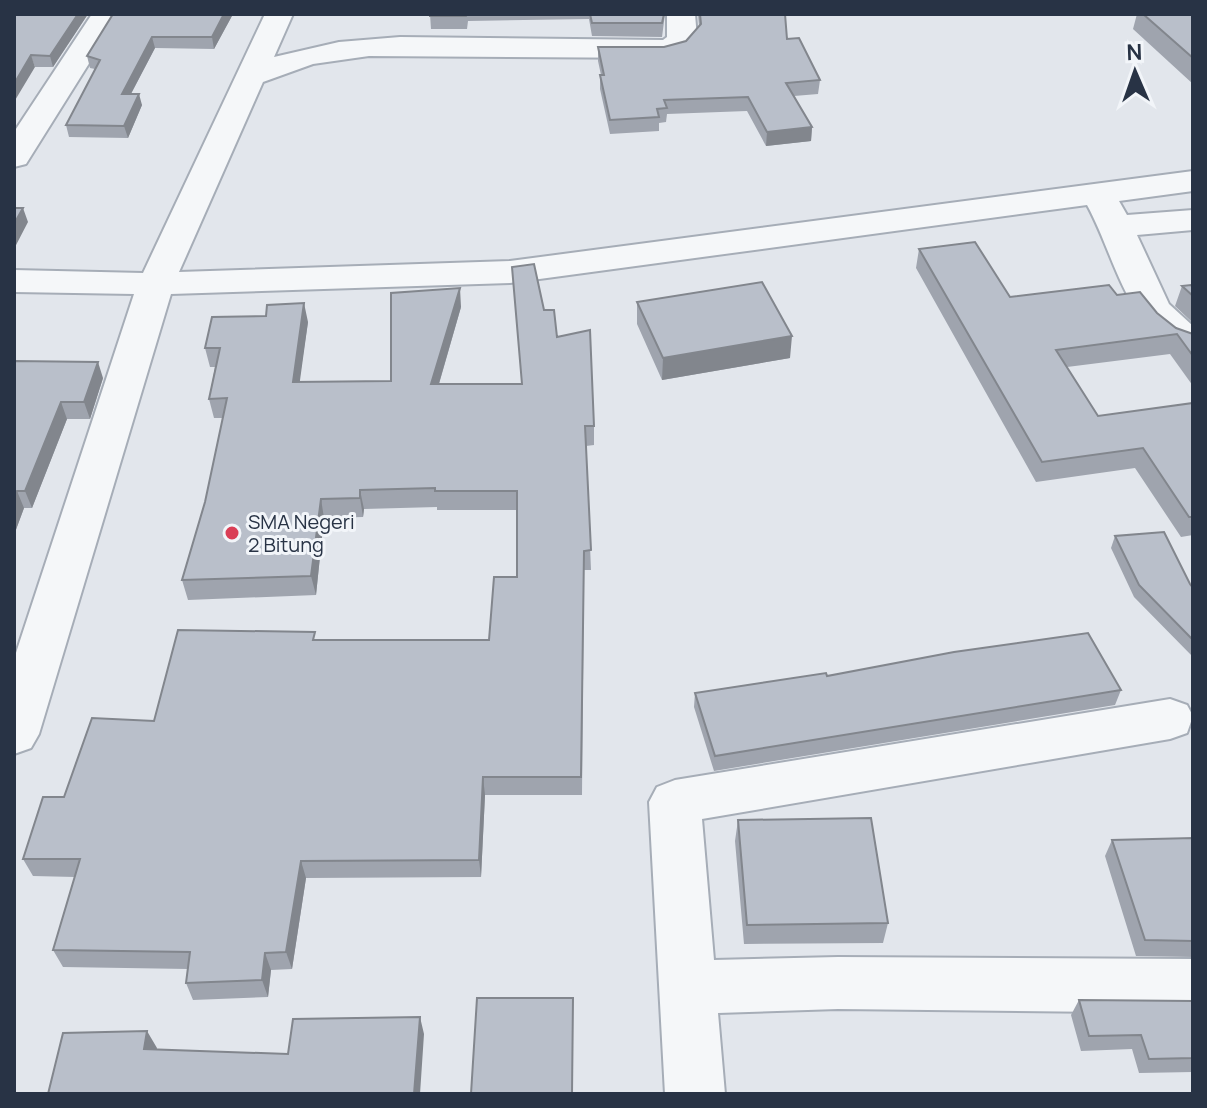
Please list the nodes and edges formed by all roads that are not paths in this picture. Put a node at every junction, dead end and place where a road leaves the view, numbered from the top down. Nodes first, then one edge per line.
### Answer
1 (106, 14) edge
2 (279, 14) edge
3 (408, 14) edge
4 (681, 14) edge
5 (398, 45) junction
6 (251, 76) junction
7 (14, 157) edge
8 (1193, 181) edge
9 (1097, 193) junction
10 (1193, 220) edge
11 (1116, 226) junction
12 (14, 281) edge
13 (156, 284) junction
14 (1193, 342) edge
15 (1170, 719) dead end
16 (14, 734) edge
17 (1193, 986) edge
18 (689, 987) junction
19 (695, 1094) edge

1 - 7 street
2 - 6 street
3 - 5 street
4 - 5 street
5 - 6 street
6 - 13 street
8 - 9 street
9 - 11 street
9 - 13 street
10 - 11 street
11 - 14 street
12 - 13 street
13 - 16 street
15 - 18 street
17 - 18 street
18 - 19 street

